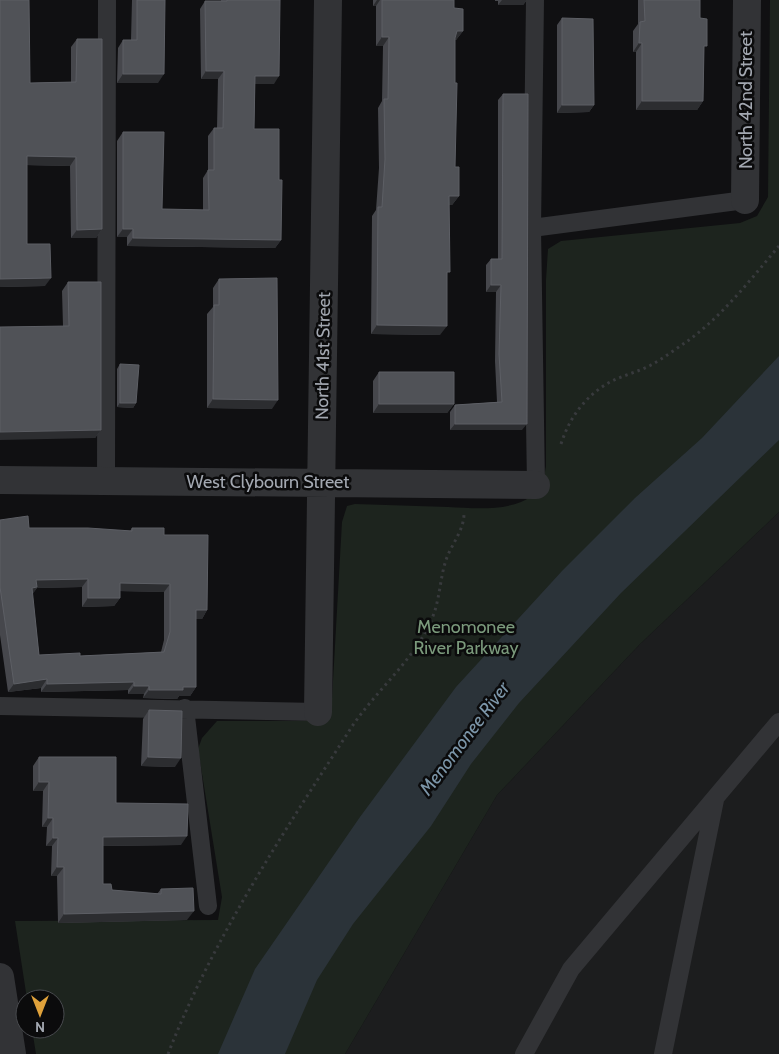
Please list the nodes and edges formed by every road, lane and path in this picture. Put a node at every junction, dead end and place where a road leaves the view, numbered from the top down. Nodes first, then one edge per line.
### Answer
1 (107, 0) edge
2 (328, 0) edge
3 (535, 0) edge
4 (747, 0) edge
5 (745, 200) joint
6 (532, 228) junction
7 (779, 246) edge
8 (559, 452) dead end
9 (0, 480) edge
10 (106, 481) junction
11 (322, 482) junction
12 (536, 485) joint
13 (464, 515) dead end
14 (0, 706) edge
15 (185, 708) junction
16 (318, 712) joint
17 (779, 722) edge
18 (716, 798) junction
19 (208, 906) dead end
20 (0, 977) edge
21 (12, 1054) edge
22 (168, 1054) edge
23 (524, 1054) edge
24 (663, 1054) edge

1 - 10 lane
2 - 11 street, North 41st Street
3 - 6 lane
4 - 5 street, North 42nd Street
5 - 6 lane
6 - 12 lane
7 - 8 path
9 - 10 street, West Clybourn Street
10 - 11 street, West Clybourn Street
11 - 12 street, West Clybourn Street
11 - 16 street, North 41st Street
13 - 22 path
14 - 15 lane
15 - 16 lane
15 - 19 lane
17 - 18 lane
18 - 23 lane
18 - 24 lane
20 - 21 street

